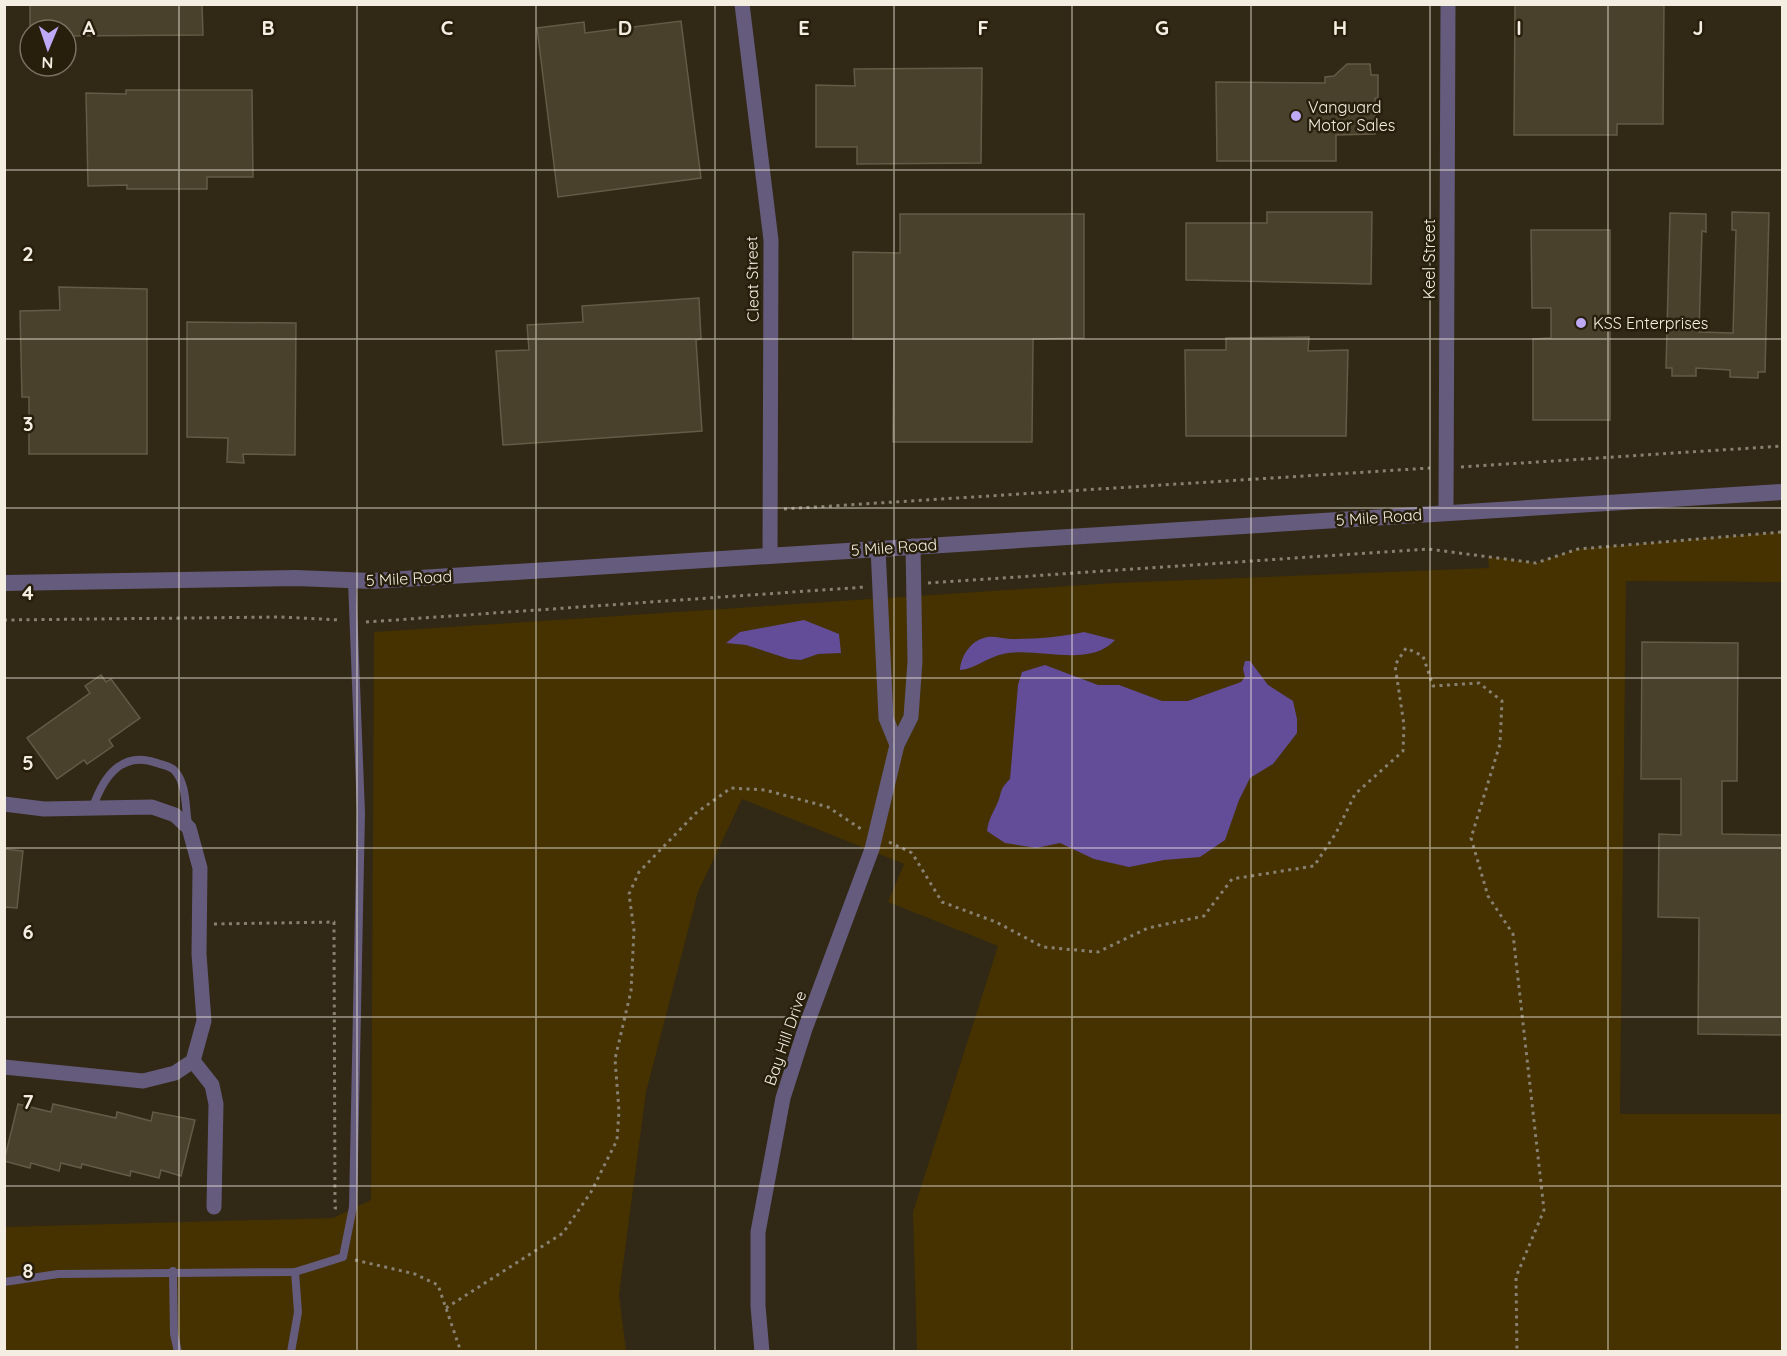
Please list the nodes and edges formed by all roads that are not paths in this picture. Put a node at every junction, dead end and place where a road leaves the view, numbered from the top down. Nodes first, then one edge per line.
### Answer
1 (742, 4) edge
2 (1448, 4) edge
3 (1782, 492) edge
4 (1446, 513) junction
5 (913, 546) junction
6 (878, 548) junction
7 (770, 555) junction
8 (352, 579) junction
9 (4, 583) edge
10 (897, 745) junction
11 (4, 804) edge
12 (93, 807) junction
13 (189, 828) junction
14 (193, 1061) junction
15 (4, 1068) edge
16 (214, 1207) dead end
17 (173, 1271) junction
18 (295, 1272) junction
19 (4, 1282) edge
20 (178, 1352) edge
21 (291, 1352) edge
22 (762, 1352) edge

1 - 7 street, Cleat Street
2 - 4 street, Keel Street
3 - 4 street, 5 Mile Road
4 - 5 street, 5 Mile Road
5 - 6 street, 5 Mile Road
5 - 10 street, Bay Hill Drive
6 - 7 street, 5 Mile Road
6 - 10 street
7 - 8 street, 5 Mile Road
8 - 9 street, 5 Mile Road
8 - 18 lane
10 - 22 street, Bay Hill Drive
11 - 12 street
12 - 13 street
12 - 13 lane
13 - 14 street
14 - 15 street
14 - 16 street
17 - 18 lane
17 - 19 lane
17 - 20 lane
18 - 21 lane

